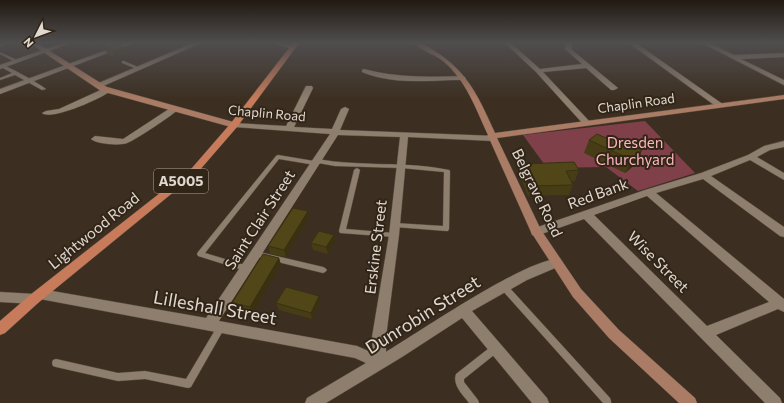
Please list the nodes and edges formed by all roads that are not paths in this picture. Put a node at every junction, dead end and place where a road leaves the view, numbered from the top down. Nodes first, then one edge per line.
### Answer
1 (14, 62) edge
2 (62, 62) edge
3 (80, 62) edge
4 (123, 62) dead end
5 (153, 62) edge
6 (281, 62) edge
7 (447, 62) edge
8 (528, 62) edge
9 (582, 62) edge
10 (659, 62) edge
11 (742, 62) edge
12 (1, 66) edge
13 (69, 66) junction
14 (587, 66) junction
15 (138, 68) junction
16 (364, 71) dead end
17 (538, 71) junction
18 (16, 73) junction
19 (463, 78) junction
20 (0, 79) edge
21 (29, 81) junction
22 (784, 83) edge
23 (98, 86) junction
24 (309, 88) dead end
25 (614, 88) dead end
26 (44, 89) dead end
27 (108, 90) junction
28 (0, 92) edge
29 (782, 98) edge
30 (720, 105) junction
31 (175, 109) junction
32 (345, 109) dead end
33 (46, 113) dead end
34 (587, 123) junction
35 (234, 125) junction
36 (288, 129) junction
37 (335, 132) junction
38 (404, 135) junction
39 (492, 137) junction
40 (95, 139) dead end
41 (784, 144) edge
42 (751, 157) junction
43 (316, 162) junction
44 (401, 166) junction
45 (357, 170) dead end
46 (704, 175) junction
47 (784, 177) edge
48 (648, 192) junction
49 (592, 212) junction
50 (394, 230) junction
51 (776, 231) edge
52 (536, 232) junction
53 (255, 254) junction
54 (556, 263) junction
55 (246, 268) junction
56 (324, 270) dead end
57 (504, 287) junction
58 (0, 297) edge
59 (38, 297) junction
60 (782, 305) edge
61 (463, 310) junction
62 (215, 326) junction
63 (0, 329) edge
64 (706, 333) junction
65 (496, 348) junction
66 (56, 363) dead end
67 (380, 363) junction
68 (607, 401) dead end
69 (312, 403) edge
70 (475, 403) edge
71 (542, 403) edge
72 (690, 403) edge
73 (775, 403) edge

1 - 12 street
2 - 13 street, Chaplin Road
3 - 13 street
4 - 15 lane
5 - 15 street
6 - 35 main road, Lightwood Road / A5005
7 - 19 street, Belgrave Road
8 - 17 street
9 - 14 street
10 - 30 street
11 - 22 street
12 - 18 lane
13 - 21 street
13 - 23 street, Chaplin Road
14 - 17 street
14 - 25 street
15 - 23 street
16 - 19 street
17 - 34 street
18 - 20 lane
18 - 21 lane
19 - 39 street, Belgrave Road
21 - 26 lane
21 - 28 street
23 - 27 street, Chaplin Road
24 - 36 street
27 - 31 street, Chaplin Road
27 - 33 street
29 - 30 street, Chaplin Road
30 - 34 street, Chaplin Road
31 - 35 street, Chaplin Road
31 - 40 street
32 - 37 street, Saint Clair Street
34 - 39 street, Chaplin Road
35 - 36 street, Chaplin Road
35 - 59 main road, Lightwood Road / A5005
36 - 37 street, Chaplin Road
37 - 38 street, Chaplin Road
37 - 43 street, Saint Clair Street
38 - 39 street, Chaplin Road
38 - 44 street, Erskine Street
39 - 52 street, Belgrave Road
41 - 42 street, Red Bank
42 - 46 street, Red Bank
42 - 47 street
43 - 44 lane
43 - 53 street, Saint Clair Street
43 - 55 lane
44 - 50 street, Erskine Street
44 - 50 lane
45 - 50 lane
46 - 48 street, Red Bank
46 - 51 street
48 - 49 street, Red Bank
48 - 60 street
49 - 52 street, Red Bank
49 - 64 street, Wise Street
50 - 67 street, Erskine Street
52 - 54 street, Belgrave Road
53 - 55 street, Saint Clair Street
53 - 56 lane
54 - 57 street, Dunrobin Street
54 - 72 street, Belgrave Road
55 - 62 street, Saint Clair Street
57 - 61 street, Dunrobin Street
57 - 68 lane
58 - 59 street, Lilleshall Street
59 - 62 street, Lilleshall Street
59 - 63 main road, Lightwood Road / A5005
60 - 64 street
61 - 65 street
61 - 67 street, Dunrobin Street
62 - 66 lane
62 - 67 street, Lilleshall Street
64 - 73 street, Wise Street
65 - 70 lane
65 - 71 street
67 - 69 street, Dunrobin Street

